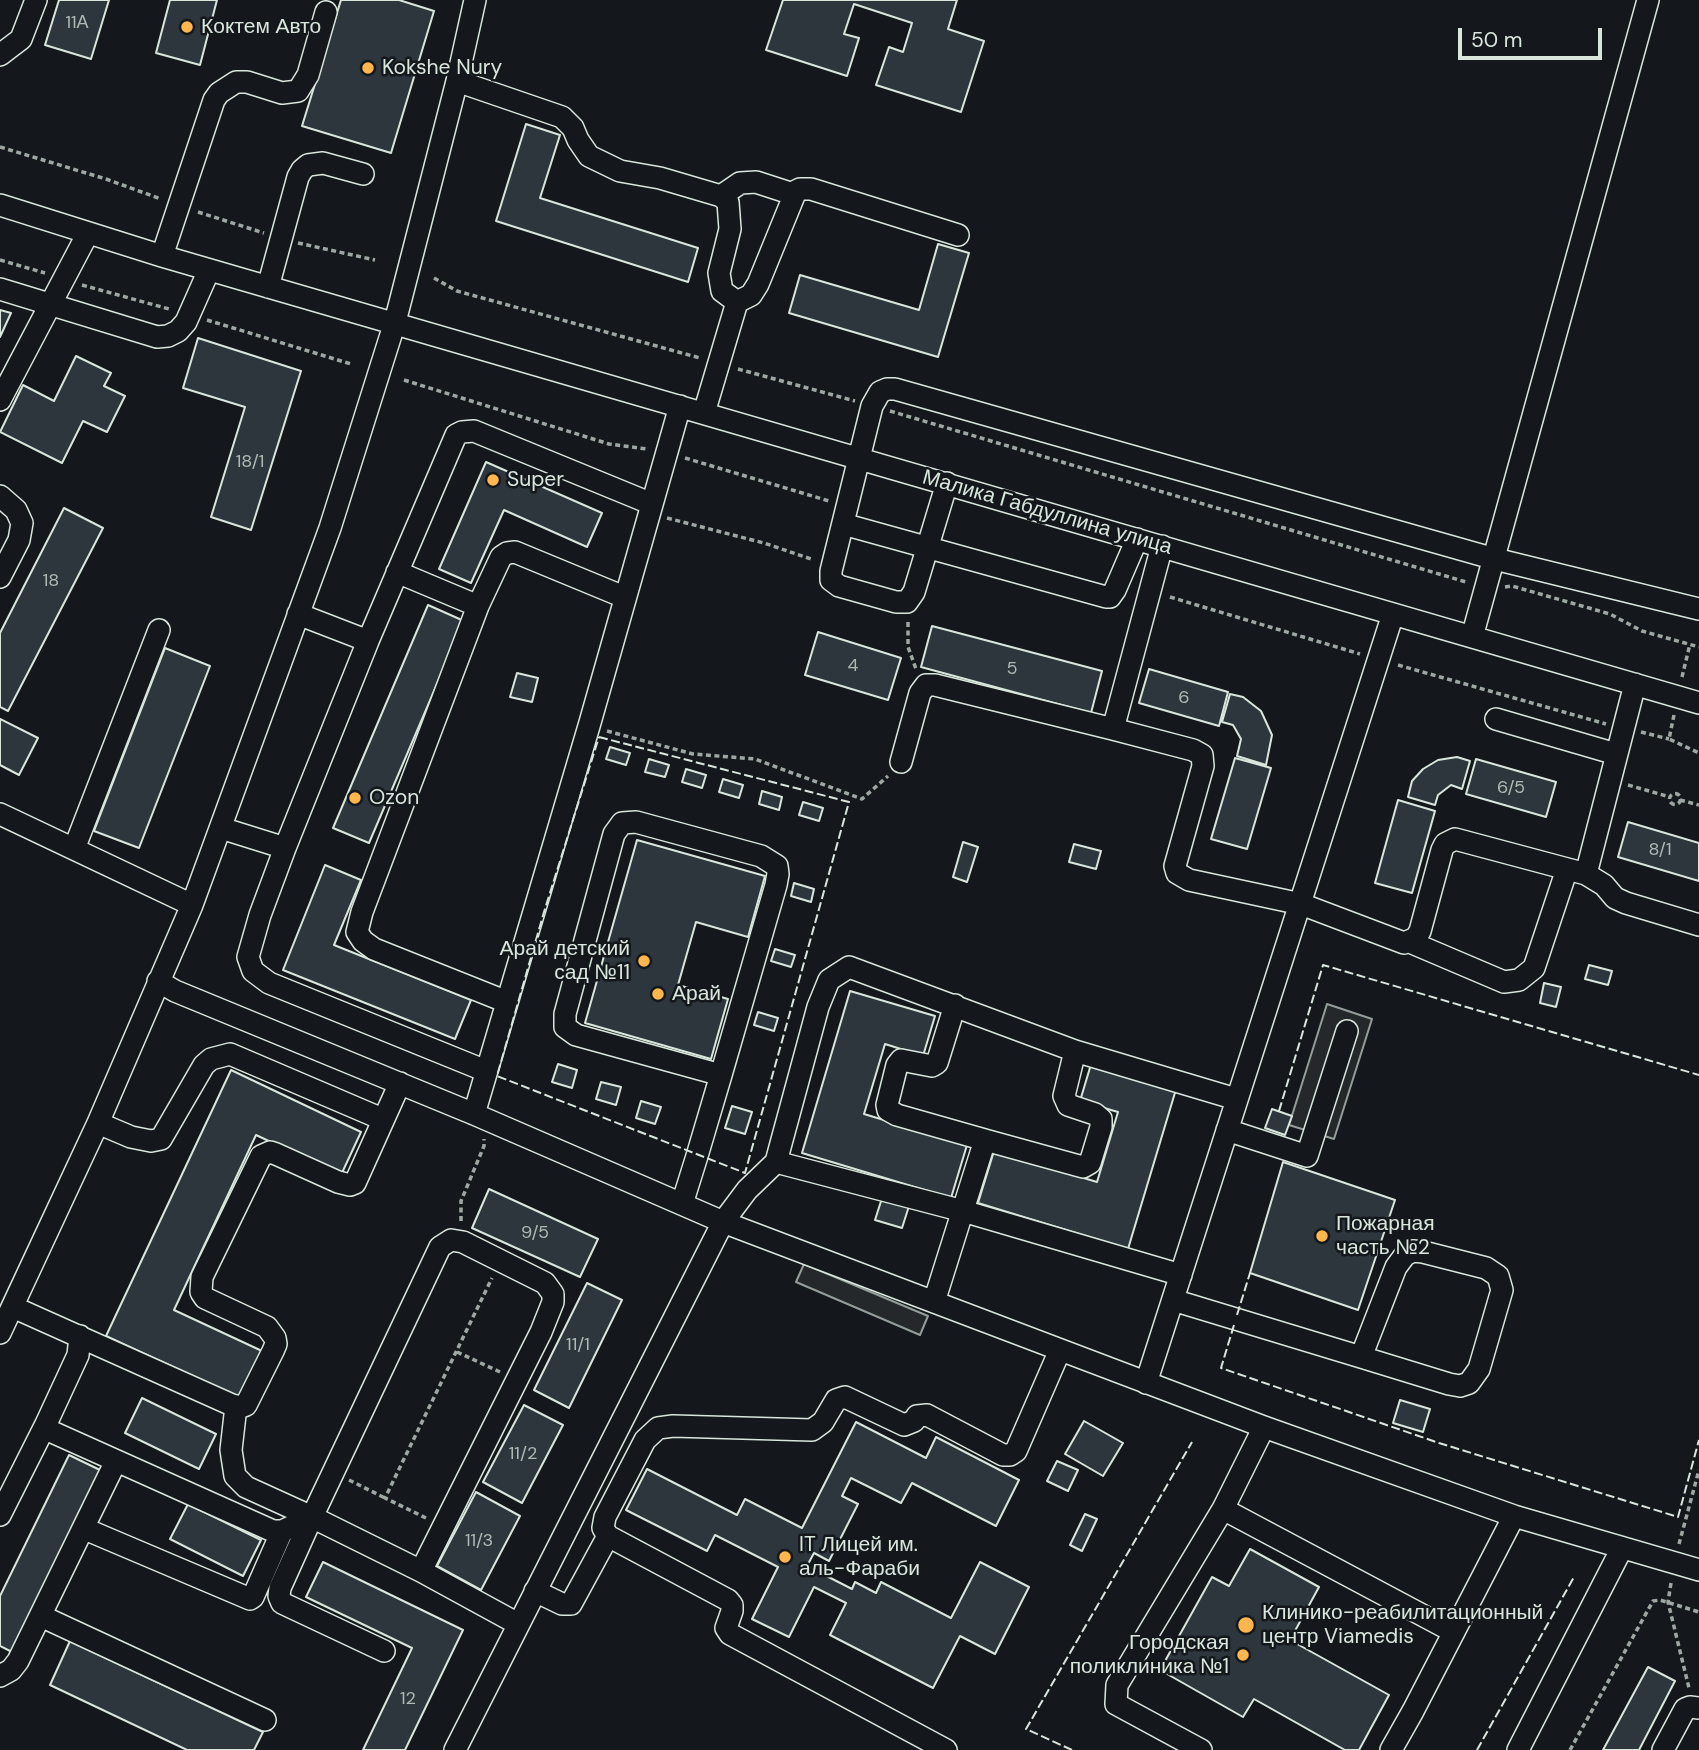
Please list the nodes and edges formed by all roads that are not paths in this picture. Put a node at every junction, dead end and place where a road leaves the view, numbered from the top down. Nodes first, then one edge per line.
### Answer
1 (36, 0) edge
2 (475, 0) edge
3 (1648, 0) edge
4 (326, 12) dead end
5 (0, 55) edge
6 (457, 81) junction
7 (363, 174) dead end
8 (793, 194) junction
9 (721, 195) junction
10 (0, 205) edge
11 (88, 233) junction
12 (958, 235) dead end
13 (162, 256) junction
14 (209, 270) junction
15 (268, 287) junction
16 (0, 289) edge
17 (737, 302) junction
18 (51, 306) junction
19 (395, 323) junction
20 (0, 400) edge
21 (680, 406) junction
22 (704, 413) junction
23 (860, 458) junction
24 (947, 483) junction
25 (0, 496) edge
26 (650, 508) junction
27 (843, 523) junction
28 (1137, 539) junction
29 (1162, 546) junction
30 (928, 548) junction
31 (1495, 559) junction
32 (397, 572) junction
33 (0, 577) edge
34 (624, 597) junction
35 (478, 606) junction
36 (1699, 609) edge
37 (298, 614) junction
38 (1394, 614) junction
39 (159, 630) dead end
40 (1472, 636) junction
41 (368, 641) junction
42 (1635, 684) junction
43 (1699, 703) edge
44 (1496, 719) dead end
45 (1113, 729) junction
46 (1616, 754) junction
47 (901, 762) road end
48 (0, 814) edge
49 (221, 828) junction
50 (285, 848) junction
51 (74, 849) junction
52 (1576, 871) junction
53 (1301, 904) junction
54 (192, 905) junction
55 (1699, 925) edge
56 (1410, 942) junction
57 (158, 981) junction
58 (507, 1002) junction
59 (955, 1005) junction
60 (1347, 1031) dead end
61 (1076, 1051) junction
62 (486, 1071) junction
63 (721, 1075) junction
64 (400, 1083) junction
65 (1236, 1099) junction
66 (479, 1116) junction
67 (383, 1119) junction
68 (98, 1123) junction
69 (1227, 1130) junction
70 (985, 1140) junction
71 (776, 1162) junction
72 (682, 1203) junction
73 (963, 1211) junction
74 (723, 1222) junction
75 (1181, 1275) junction
76 (1173, 1300) junction
77 (934, 1302) junction
78 (4, 1322) edge
79 (80, 1336) junction
80 (1060, 1350) junction
81 (1361, 1357) junction
82 (1146, 1383) junction
83 (236, 1406) junction
84 (627, 1412) junction
85 (46, 1424) junction
86 (1264, 1427) junction
87 (658, 1428) junction
88 (116, 1461) junction
89 (1223, 1509) junction
90 (0, 1515) edge
91 (1514, 1516) junction
92 (312, 1517) junction
93 (85, 1529) junction
94 (282, 1531) junction
95 (608, 1536) junction
96 (1622, 1548) junction
97 (1699, 1570) edge
98 (421, 1571) junction
99 (535, 1591) junction
100 (41, 1615) junction
101 (518, 1624) junction
102 (1454, 1632) junction
103 (384, 1651) dead end
104 (0, 1676) edge
105 (1697, 1707) edge
106 (265, 1720) dead end
107 (455, 1750) edge
108 (946, 1750) edge
109 (1201, 1750) edge
110 (1391, 1750) edge
111 (1518, 1750) edge
112 (1663, 1750) edge

1 - 5 street
2 - 6 street
3 - 31 street
4 - 13 street
6 - 9 street
6 - 19 street
7 - 15 street
8 - 9 street
8 - 12 street
8 - 17 street
9 - 17 street
10 - 11 street, Малика Габдуллина улица
11 - 13 street, Малика Габдуллина улица
11 - 18 street
13 - 14 street, Малика Габдуллина улица
14 - 15 street, Малика Габдуллина улица
14 - 18 street
15 - 19 street, Малика Габдуллина улица
16 - 18 street
17 - 22 street
18 - 20 street
19 - 21 street, Малика Габдуллина улица
19 - 37 street
21 - 22 street, Малика Габдуллина улица
21 - 26 street
22 - 23 street, Малика Габдуллина улица
23 - 24 street, Малика Габдуллина улица
23 - 27 street
23 - 31 street
24 - 28 street, Малика Габдуллина улица
24 - 30 street
25 - 33 street
26 - 32 street
26 - 34 street
27 - 30 street
27 - 30 street
28 - 29 street, Малика Габдуллина улица
28 - 30 street
29 - 38 street, Малика Габдуллина улица
29 - 45 street
31 - 36 street
31 - 40 street
32 - 35 street
32 - 41 street
34 - 35 street
34 - 58 street
35 - 58 street
37 - 41 street
37 - 49 street
38 - 40 street, Малика Габдуллина улица
38 - 53 street
39 - 51 street
40 - 42 street, Малика Габдуллина улица
41 - 50 street
42 - 43 street, Малика Габдуллина улица
42 - 46 street
44 - 46 street
45 - 47 street
45 - 53 street
46 - 52 street
48 - 51 street
49 - 50 street
49 - 54 street
50 - 62 street
51 - 54 street
52 - 55 street
52 - 56 street
52 - 56 street
53 - 56 street
53 - 65 street
54 - 57 street
57 - 64 street
57 - 68 street
58 - 62 street
59 - 61 street
59 - 70 street
59 - 71 street
60 - 69 street
61 - 65 street
61 - 70 street
62 - 66 street
63 - 63 street
63 - 72 street
64 - 66 street
64 - 67 street
65 - 69 street
66 - 72 street
67 - 68 street
67 - 83 street
68 - 78 street
69 - 75 street
70 - 73 street
71 - 73 street
71 - 74 street
72 - 74 street
73 - 75 street
73 - 77 street
74 - 77 street
74 - 84 street
75 - 76 street
76 - 81 street
76 - 82 street
77 - 80 street
78 - 79 street
79 - 83 street
79 - 85 street
80 - 82 street
80 - 87 street
81 - 81 street
82 - 86 street
83 - 92 street
84 - 87 street
84 - 99 street
85 - 88 street
85 - 90 street
86 - 89 street
86 - 91 street
87 - 95 street
88 - 93 street
88 - 94 street
89 - 102 street
89 - 109 street
91 - 96 street
91 - 102 street
92 - 94 street
92 - 98 street
92 - 98 street
92 - 103 street
93 - 94 street
93 - 100 street
95 - 99 street
95 - 108 street
96 - 97 street
96 - 111 street
98 - 101 street
99 - 101 street
100 - 104 street
100 - 106 street
101 - 107 street
102 - 110 street
105 - 112 street

